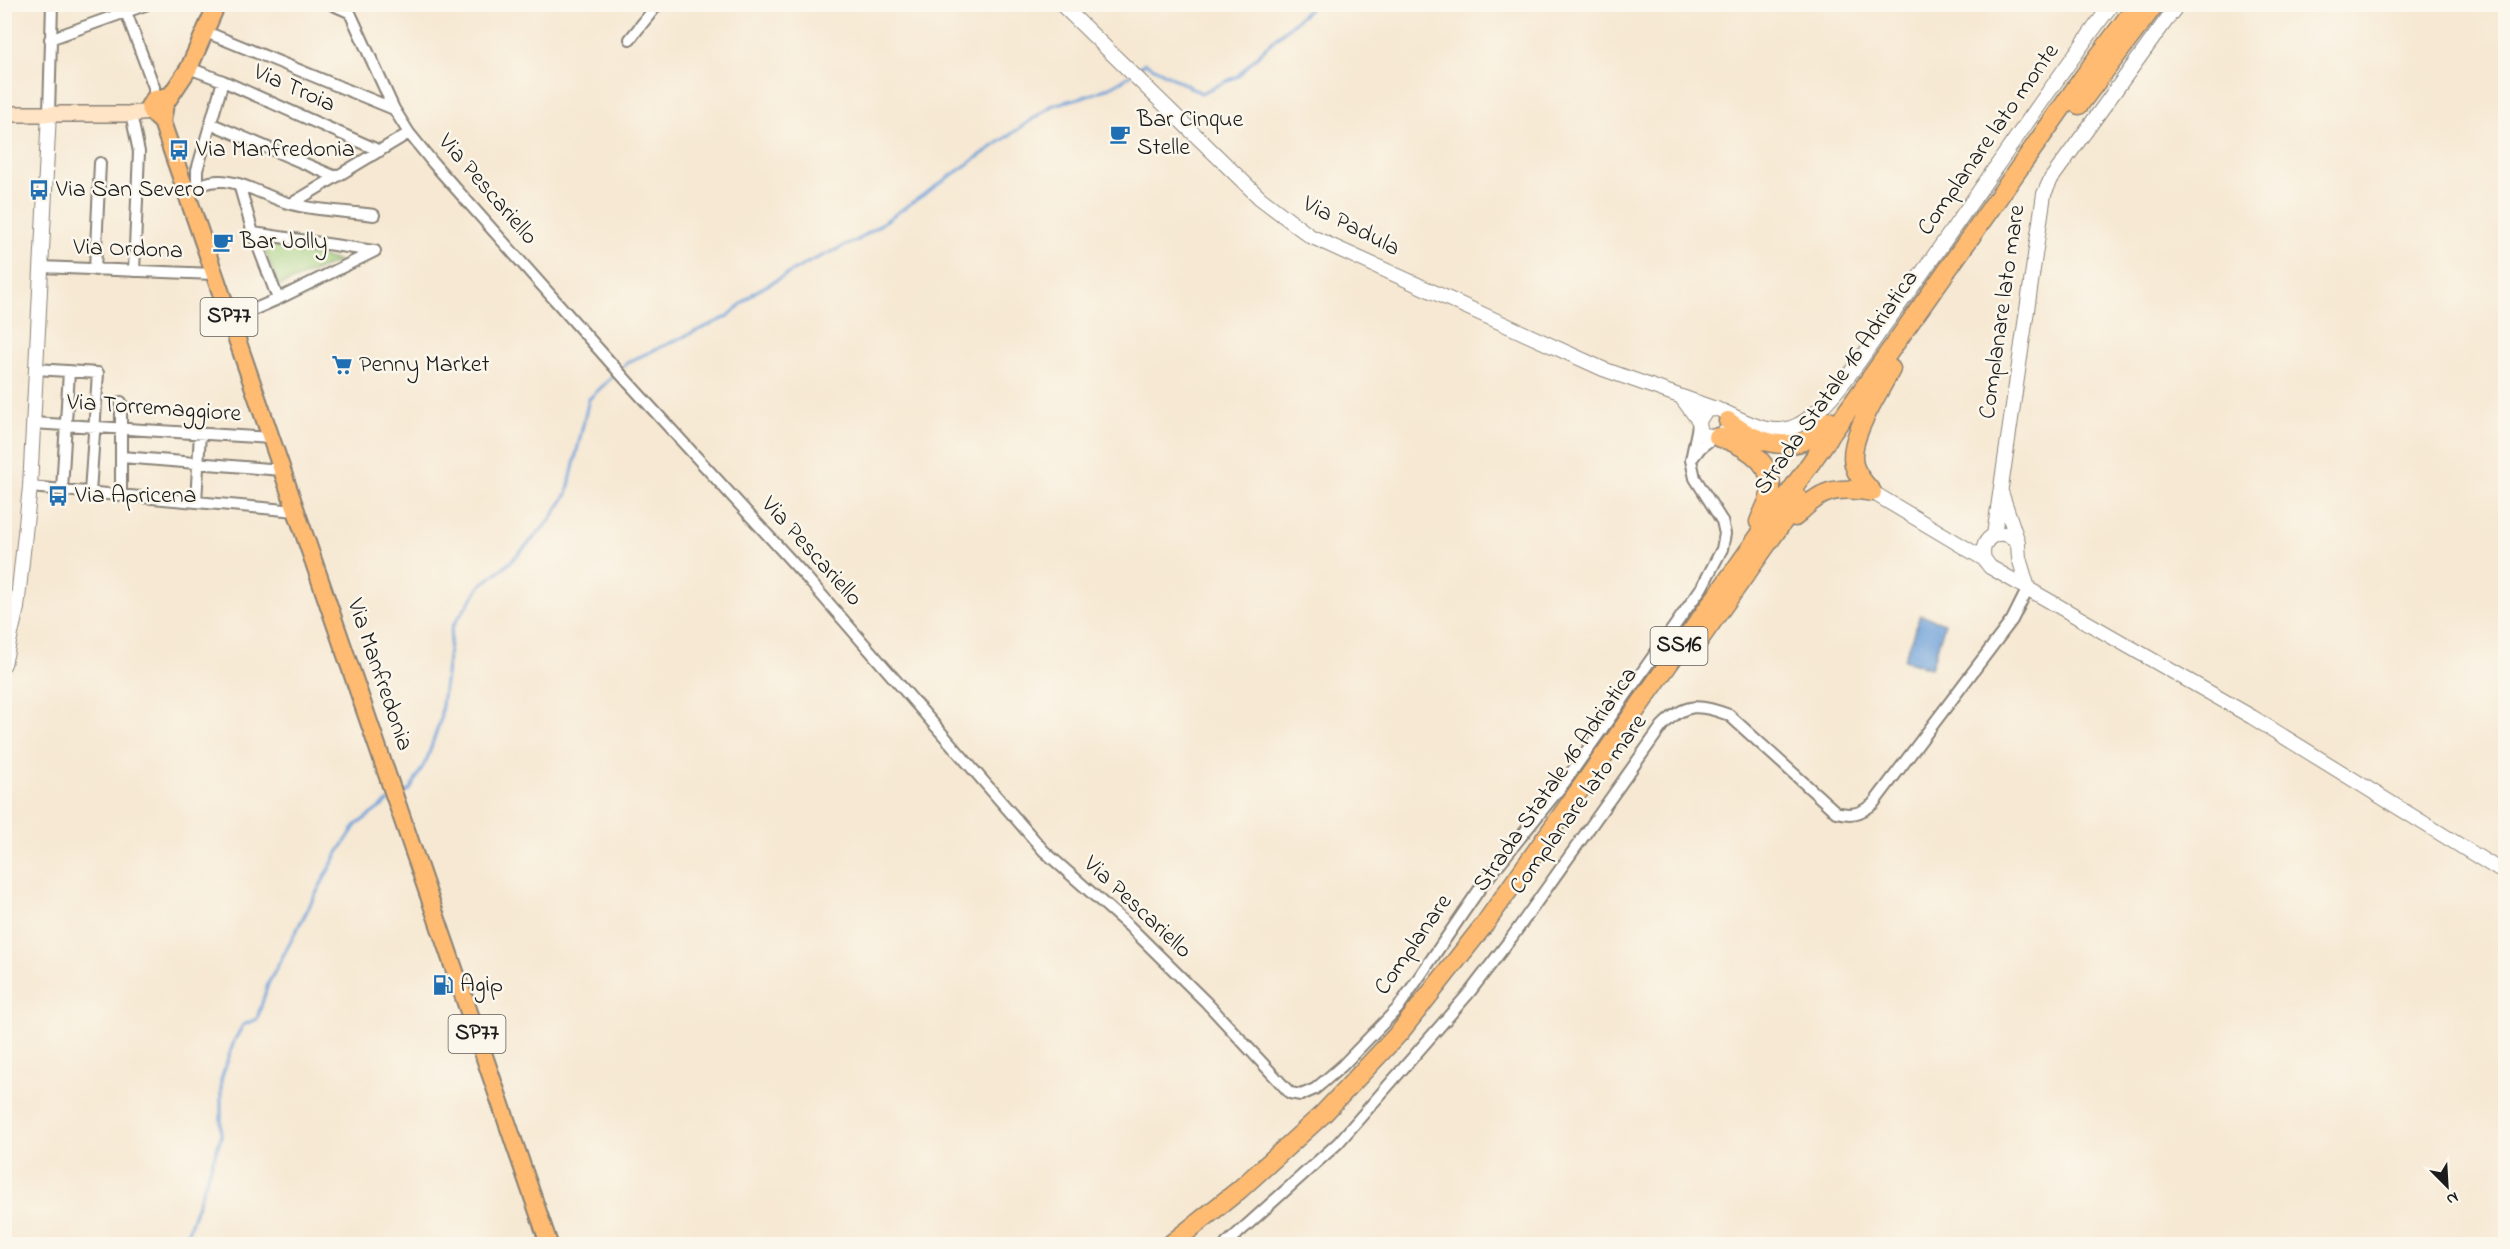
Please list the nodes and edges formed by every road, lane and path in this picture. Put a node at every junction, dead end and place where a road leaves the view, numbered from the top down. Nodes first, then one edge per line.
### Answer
1 (6, 4) edge
2 (52, 4) edge
3 (148, 4) edge
4 (217, 4) edge
5 (330, 4) edge
6 (658, 4) edge
7 (1061, 4) edge
8 (2112, 4) edge
9 (2138, 4) edge
10 (2155, 4) edge
11 (2178, 4) edge
12 (124, 8) edge
13 (347, 8) edge
14 (5, 21) edge
15 (206, 32) junction
16 (50, 39) junction
17 (630, 39) dead end
18 (189, 68) junction
19 (224, 81) junction
20 (155, 108) junction
21 (394, 109) junction
22 (49, 113) junction
23 (4, 114) edge
24 (212, 124) junction
25 (409, 133) junction
26 (380, 151) junction
27 (100, 163) dead end
28 (336, 177) junction
29 (239, 184) junction
30 (192, 190) junction
31 (291, 204) junction
32 (374, 215) dead end
33 (253, 233) junction
34 (41, 267) junction
35 (95, 270) junction
36 (134, 271) junction
37 (214, 274) junction
38 (278, 299) junction
39 (230, 320) junction
40 (1886, 366) junction
41 (36, 369) junction
42 (69, 370) junction
43 (1682, 398) junction
44 (121, 402) dead end
45 (1721, 413) junction
46 (1698, 421) junction
47 (33, 423) junction
48 (66, 425) junction
49 (94, 427) junction
50 (120, 428) junction
51 (200, 433) junction
52 (271, 438) junction
53 (1715, 438) junction
54 (122, 457) junction
55 (1690, 460) junction
56 (198, 463) junction
57 (282, 470) junction
58 (30, 487) junction
59 (2000, 488) junction
60 (63, 490) junction
61 (1872, 492) junction
62 (90, 493) junction
63 (121, 495) junction
64 (196, 502) junction
65 (296, 511) junction
66 (2018, 551) junction
67 (1989, 552) junction
68 (1750, 556) junction
69 (2028, 588) junction
70 (4, 664) edge
71 (2505, 874) edge
72 (1290, 1093) joint
73 (549, 1245) edge
74 (1171, 1245) edge
75 (1190, 1245) edge
76 (1226, 1245) edge

1 - 14 street
2 - 16 street
3 - 12 street
4 - 15 main road
5 - 13 street
6 - 17 street
7 - 43 street, Via Padula
8 - 45 street, Complanare lato monte
9 - 40 highway, Strada Statale 16 Adriatica / SS16
10 - 40 highway, Strada Statale 16 Adriatica / SS16
11 - 59 street, Complanare lato mare
12 - 16 street
12 - 20 street
13 - 21 street, Via Pescariello
15 - 18 main road
15 - 21 street
16 - 22 street
18 - 19 street, Via Troia
18 - 20 main road
19 - 24 street
19 - 26 street, Via Troia
20 - 22 main road
20 - 30 main road, Via Manfredonia / SP77
20 - 36 street
21 - 25 street, Via Pescariello
22 - 23 main road
22 - 34 street
24 - 28 street
24 - 30 street
25 - 26 street
25 - 72 street, Via Pescariello
26 - 28 street
27 - 35 street
28 - 31 street
29 - 30 street
29 - 31 street
29 - 33 street
30 - 37 main road, Via Manfredonia / SP77
31 - 32 street
33 - 38 street
33 - 38 street
34 - 35 street, Via Ordona
34 - 41 street
35 - 36 street, Via Ordona
36 - 37 street, Via Ordona
37 - 39 main road, Via Manfredonia / SP77
38 - 39 street
39 - 52 main road, Via Manfredonia / SP77
40 - 45 highway
40 - 61 highway
40 - 68 highway, Strada Statale 16 Adriatica / SS16
41 - 42 street
41 - 47 street
42 - 48 street
42 - 49 street
43 - 45 street, Via Padula
43 - 46 street
44 - 50 street
45 - 46 street
45 - 53 street
46 - 53 street
46 - 55 street
47 - 48 street, Via Torremaggiore
47 - 58 street
48 - 49 street, Via Torremaggiore
48 - 60 street
49 - 50 street, Via Torremaggiore
49 - 62 street
50 - 51 street, Via Torremaggiore
50 - 54 street
51 - 52 street, Via Torremaggiore
51 - 56 street
52 - 57 main road, Via Manfredonia / SP77
53 - 55 street
53 - 68 highway
54 - 56 street
54 - 63 street
55 - 72 street, Complanare
56 - 57 street
56 - 64 street
57 - 65 main road, Via Manfredonia / SP77
58 - 60 street
58 - 70 street
59 - 66 street, Complanare lato mare
59 - 67 street, Complanare lato mare
60 - 62 street
61 - 67 street
61 - 68 highway
62 - 63 street
63 - 64 street
64 - 65 street
65 - 73 main road, Via Manfredonia / SP77
66 - 67 street
66 - 67 street
66 - 69 street, Complanare lato mare
67 - 69 street
68 - 74 highway, Strada Statale 16 Adriatica / SS16
68 - 75 highway, Strada Statale 16 Adriatica / SS16
69 - 71 street
69 - 76 street, Complanare lato mare

